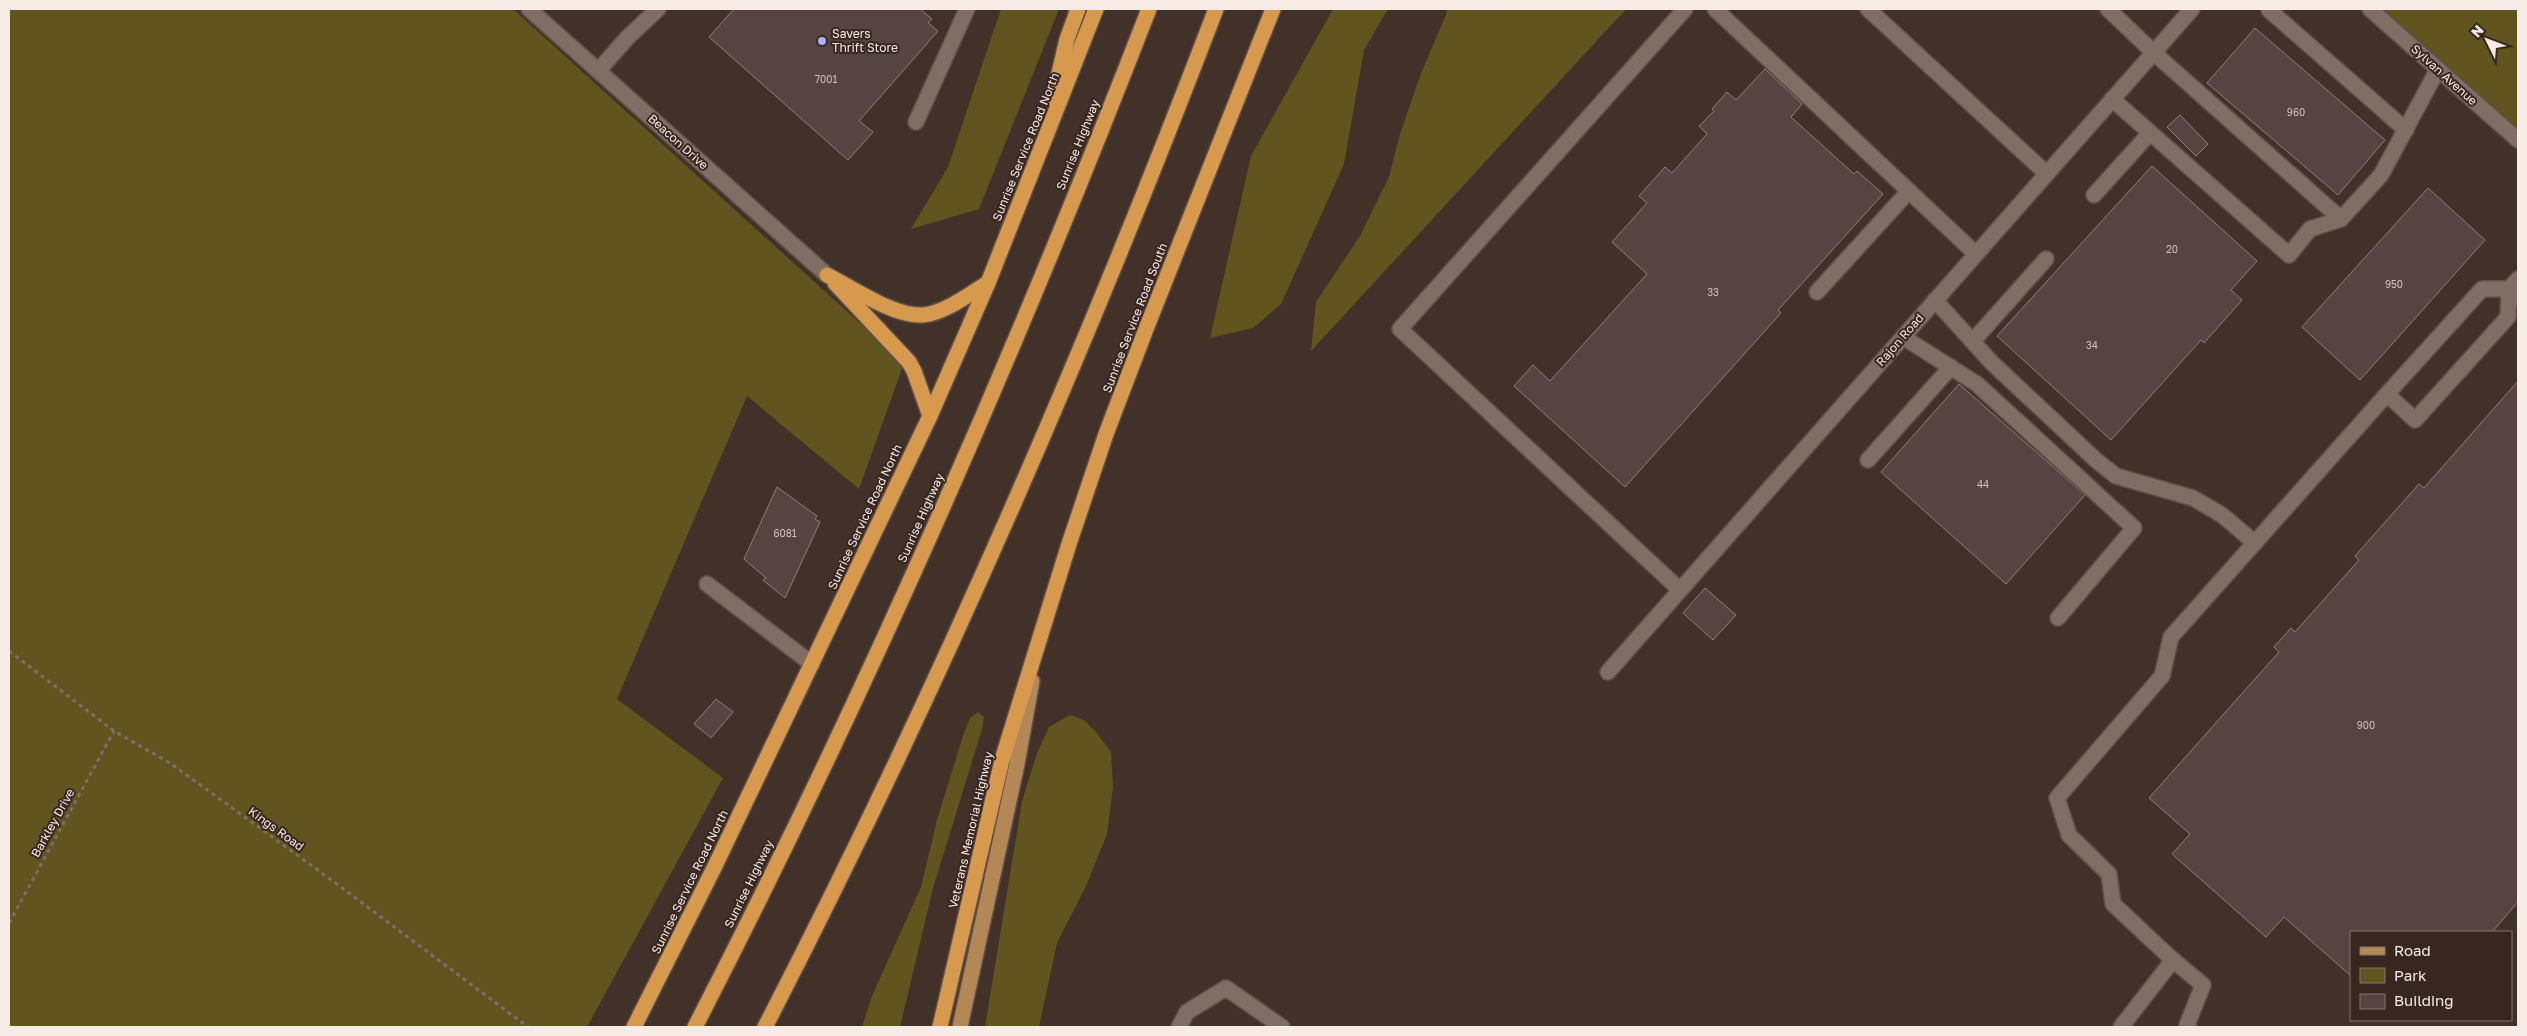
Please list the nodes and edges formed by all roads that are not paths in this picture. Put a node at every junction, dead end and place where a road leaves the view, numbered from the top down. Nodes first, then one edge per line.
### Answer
1 (529, 9) edge
2 (658, 9) edge
3 (967, 9) edge
4 (1078, 9) edge
5 (1096, 9) edge
6 (1149, 9) edge
7 (1216, 9) edge
8 (1273, 9) edge
9 (1685, 9) edge
10 (1715, 9) edge
11 (1868, 9) edge
12 (2108, 9) edge
13 (2192, 9) edge
14 (2370, 9) edge
15 (2269, 10) edge
16 (2153, 52) junction
17 (2438, 69) junction
18 (598, 71) junction
19 (2112, 99) junction
20 (916, 122) dead end
21 (2406, 130) junction
22 (2150, 133) junction
23 (2518, 140) edge
24 (1039, 154) junction
25 (2046, 174) junction
26 (1908, 191) junction
27 (2094, 195) dead end
28 (2341, 219) junction
29 (1976, 254) junction
30 (2046, 259) dead end
31 (827, 275) junction
32 (988, 283) junction
33 (2515, 289) edge
34 (1817, 292) dead end
35 (1934, 300) junction
36 (1902, 337) junction
37 (1973, 341) junction
38 (1950, 367) junction
39 (2387, 394) junction
40 (930, 416) junction
41 (1868, 460) dead end
42 (2255, 543) junction
43 (707, 584) dead end
44 (1680, 590) junction
45 (2058, 618) dead end
46 (1039, 642) junction
47 (812, 664) junction
48 (1608, 672) dead end
49 (2172, 960) junction
50 (634, 1027) edge
51 (695, 1027) edge
52 (765, 1027) edge
53 (940, 1027) edge
54 (960, 1027) edge
55 (1179, 1027) edge
56 (1282, 1027) edge
57 (2121, 1027) edge
58 (2189, 1027) edge

1 - 18 street, Beacon Drive
2 - 18 street
3 - 20 street
4 - 24 highway
5 - 24 highway, Sunrise Service Road North
6 - 51 highway, Sunrise Highway
7 - 52 highway
8 - 46 highway, Sunrise Service Road South
9 - 44 street
10 - 26 street
11 - 25 street
12 - 16 street
13 - 16 street, Rajon Road
14 - 17 street, Sylvan Avenue
15 - 21 street
16 - 19 street, Rajon Road
16 - 28 street
17 - 21 street
17 - 23 street, Sylvan Avenue
18 - 31 street, Beacon Drive
19 - 22 street
19 - 25 street, Rajon Road
21 - 28 street
22 - 27 street
22 - 28 street
24 - 32 highway, Sunrise Service Road North
25 - 29 street, Rajon Road
26 - 29 street
26 - 34 street
29 - 35 street, Rajon Road
30 - 37 street
31 - 32 highway
31 - 40 highway
32 - 40 highway, Sunrise Service Road North
33 - 39 street
33 - 39 street
35 - 36 street, Rajon Road
35 - 37 street
36 - 38 street
36 - 44 street, Rajon Road
37 - 42 street
38 - 41 street
38 - 45 street
39 - 42 street
40 - 47 highway, Sunrise Service Road North
42 - 49 street
43 - 47 street
44 - 48 street, Rajon Road
46 - 53 highway, Veterans Memorial Highway
46 - 54 main road
47 - 50 highway, Sunrise Service Road North
49 - 57 street
49 - 58 street
55 - 56 street

